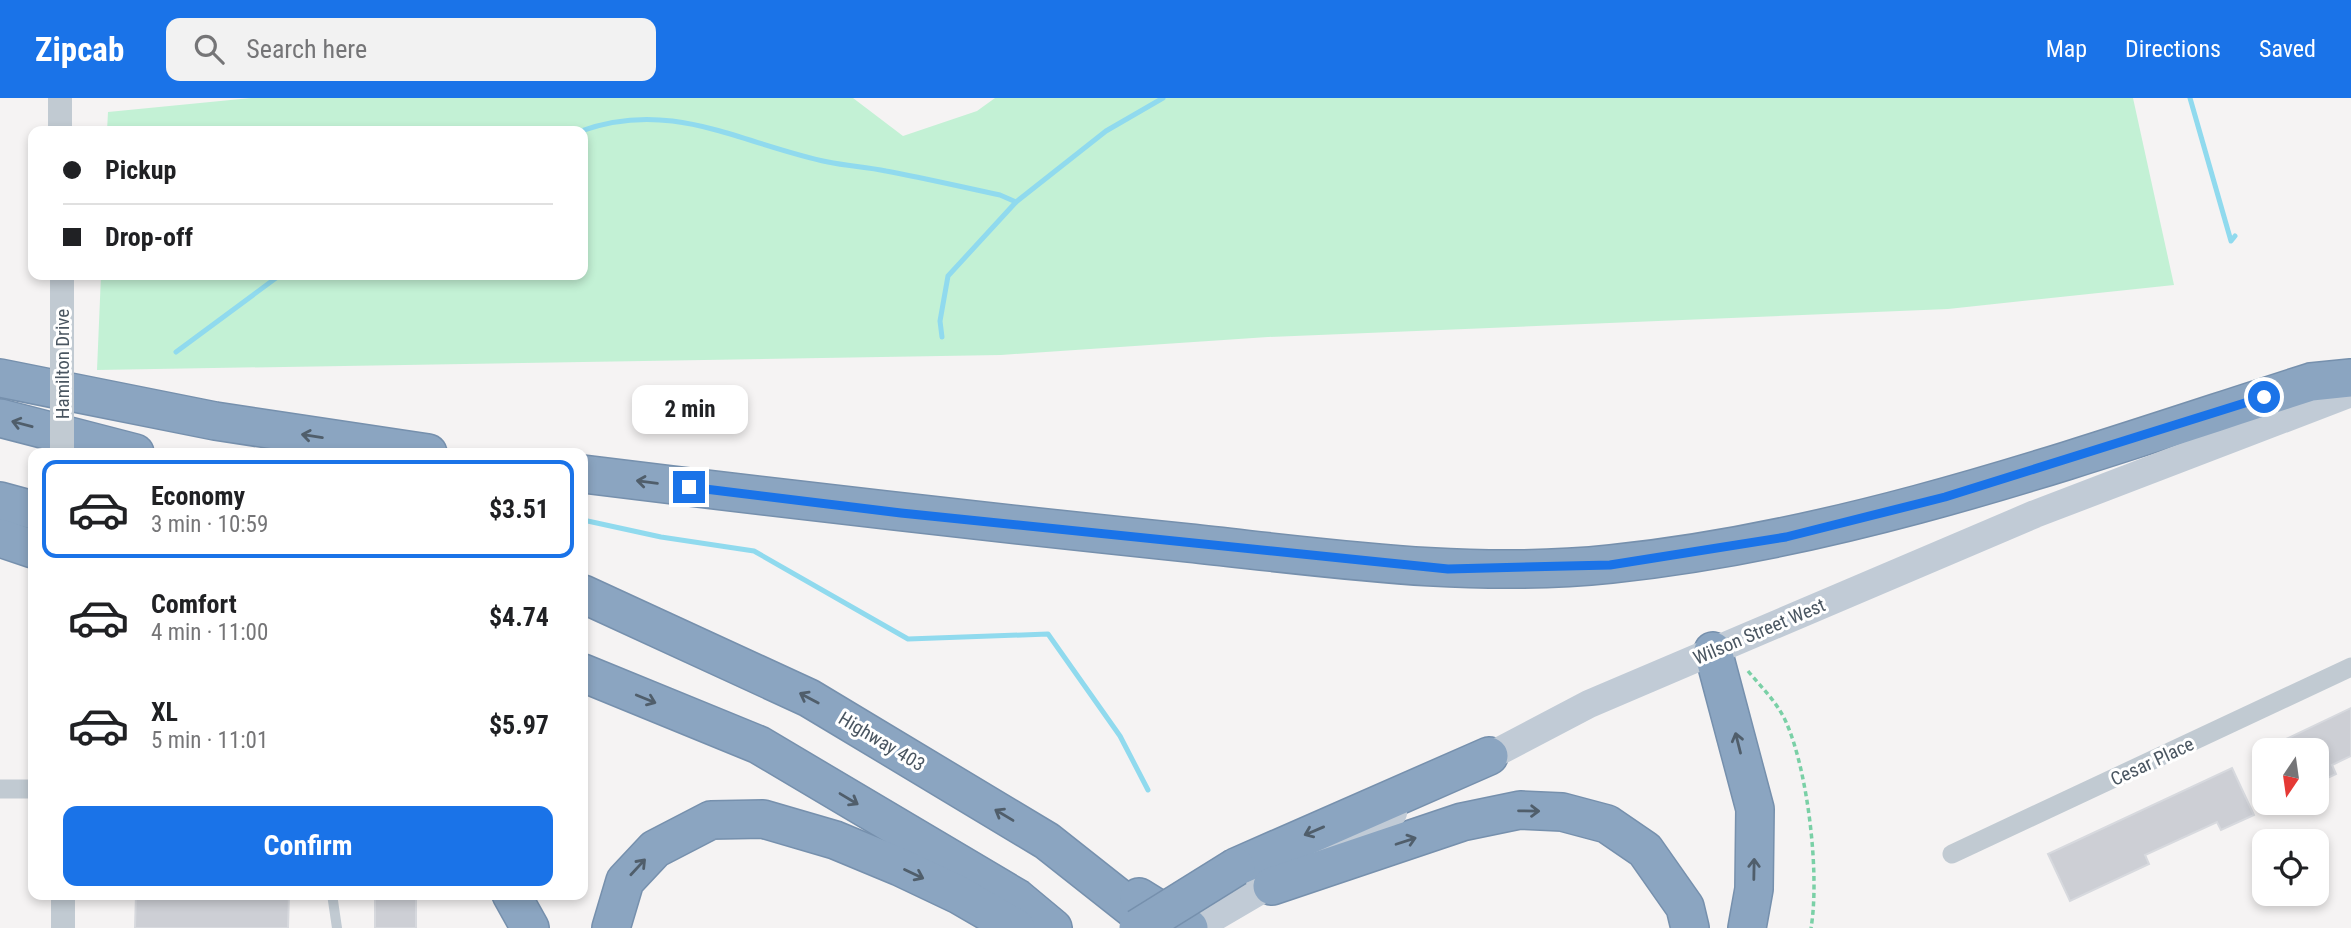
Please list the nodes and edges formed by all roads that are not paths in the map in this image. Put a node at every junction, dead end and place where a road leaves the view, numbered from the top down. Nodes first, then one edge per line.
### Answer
1 (60, 98) edge
2 (60, 126) edge
3 (62, 285) edge
4 (0, 378) edge
5 (2351, 378) edge
6 (2351, 393) edge
7 (0, 418) edge
8 (62, 448) edge
9 (116, 448) edge
10 (395, 448) edge
11 (588, 475) edge
12 (0, 501) edge
13 (28, 509) edge
14 (0, 538) edge
15 (28, 547) edge
16 (588, 596) edge
17 (1721, 647) junction
18 (2351, 667) edge
19 (588, 675) edge
20 (1489, 756) junction
21 (0, 789) edge
22 (28, 789) edge
23 (1048, 841) junction
24 (1952, 854) dead end
25 (1272, 886) junction
26 (63, 900) edge
27 (333, 900) edge
28 (514, 900) edge
29 (63, 928) edge
30 (337, 928) edge
31 (530, 928) edge
32 (611, 928) edge
33 (1016, 928) edge
34 (1053, 928) edge
35 (1138, 928) edge
36 (1157, 928) edge
37 (1189, 928) edge
38 (1196, 928) edge
39 (1690, 928) edge
40 (1746, 928) edge

1 - 2 street
3 - 8 street, Hamilton Drive, bridge
10 -> 4 highway
5 -> 11 highway
6 - 17 main road, Wilson Street West
9 -> 7 highway
12 - 13 highway
14 - 15 highway
23 -> 16 highway, Highway 403
17 - 20 main road, Wilson Street West
40 -> 17 highway
18 - 24 street, Cesar Place
19 -> 34 highway
20 - 25 main road, Wilson Street West
20 -> 35 highway, bridge
21 - 22 street
23 - 36 highway, Highway 403
23 - 37 highway
25 - 38 main road, Wilson Street West
25 -> 39 highway
26 - 29 street
27 - 30 lane
28 - 31 highway
32 -> 33 highway

